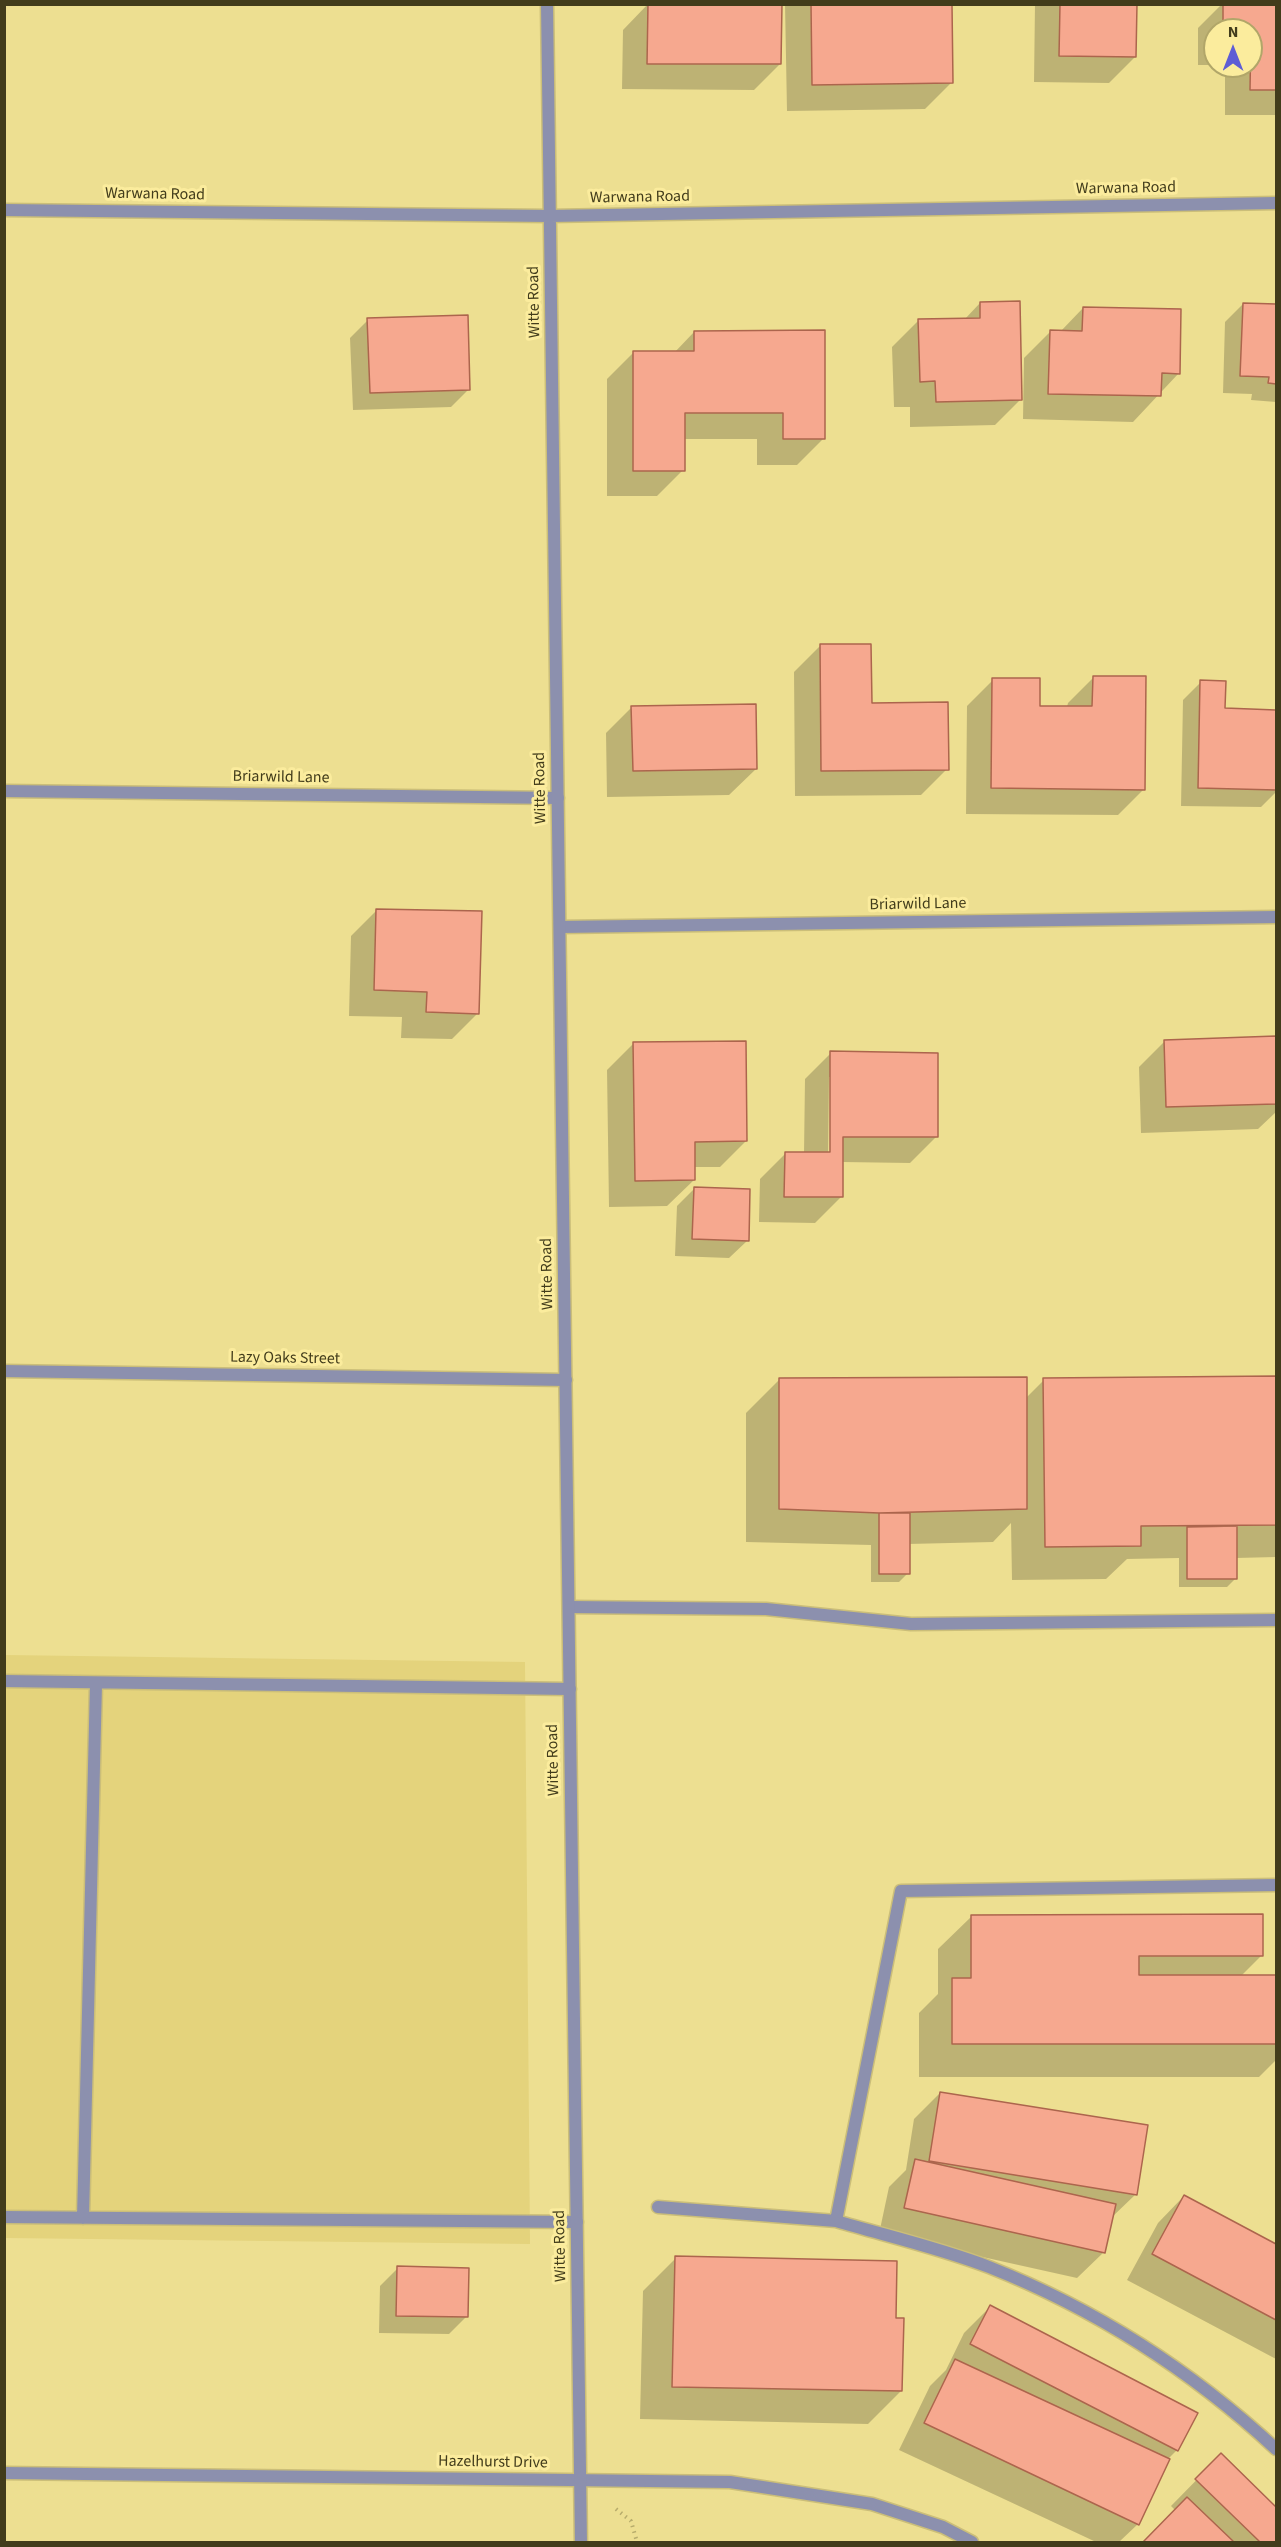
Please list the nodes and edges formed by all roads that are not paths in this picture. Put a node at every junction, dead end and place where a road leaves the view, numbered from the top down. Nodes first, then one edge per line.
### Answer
1 (547, 4) edge
2 (1276, 203) edge
3 (4, 210) edge
4 (550, 216) junction
5 (4, 791) edge
6 (558, 798) junction
7 (1276, 917) edge
8 (560, 927) junction
9 (4, 1371) edge
10 (566, 1380) junction
11 (569, 1606) junction
12 (1276, 1620) edge
13 (4, 1681) edge
14 (96, 1684) junction
15 (570, 1689) junction
16 (1276, 1885) edge
17 (658, 2207) dead end
18 (4, 2217) edge
19 (83, 2218) junction
20 (836, 2221) junction
21 (577, 2222) junction
22 (1276, 2449) edge
23 (4, 2473) edge
24 (581, 2481) junction
25 (581, 2542) edge
26 (972, 2542) edge

1 - 4 street, Witte Road
2 - 4 street, Warwana Road
3 - 4 street, Warwana Road
4 - 6 street, Witte Road
5 - 6 street, Briarwild Lane
6 - 8 street, Witte Road
7 - 8 street, Briarwild Lane
8 - 10 street, Witte Road
9 - 10 street, Lazy Oaks Street
10 - 11 street, Witte Road
11 - 12 street
11 - 15 street, Witte Road
13 - 14 street
14 - 15 street
14 - 19 street
15 - 21 street, Witte Road
16 - 20 street
17 - 20 street
18 - 19 street
19 - 21 street
20 - 22 street
21 - 24 street, Witte Road
23 - 24 street, Hazelhurst Drive
24 - 25 street, Witte Road
24 - 26 street, Hazelhurst Drive

